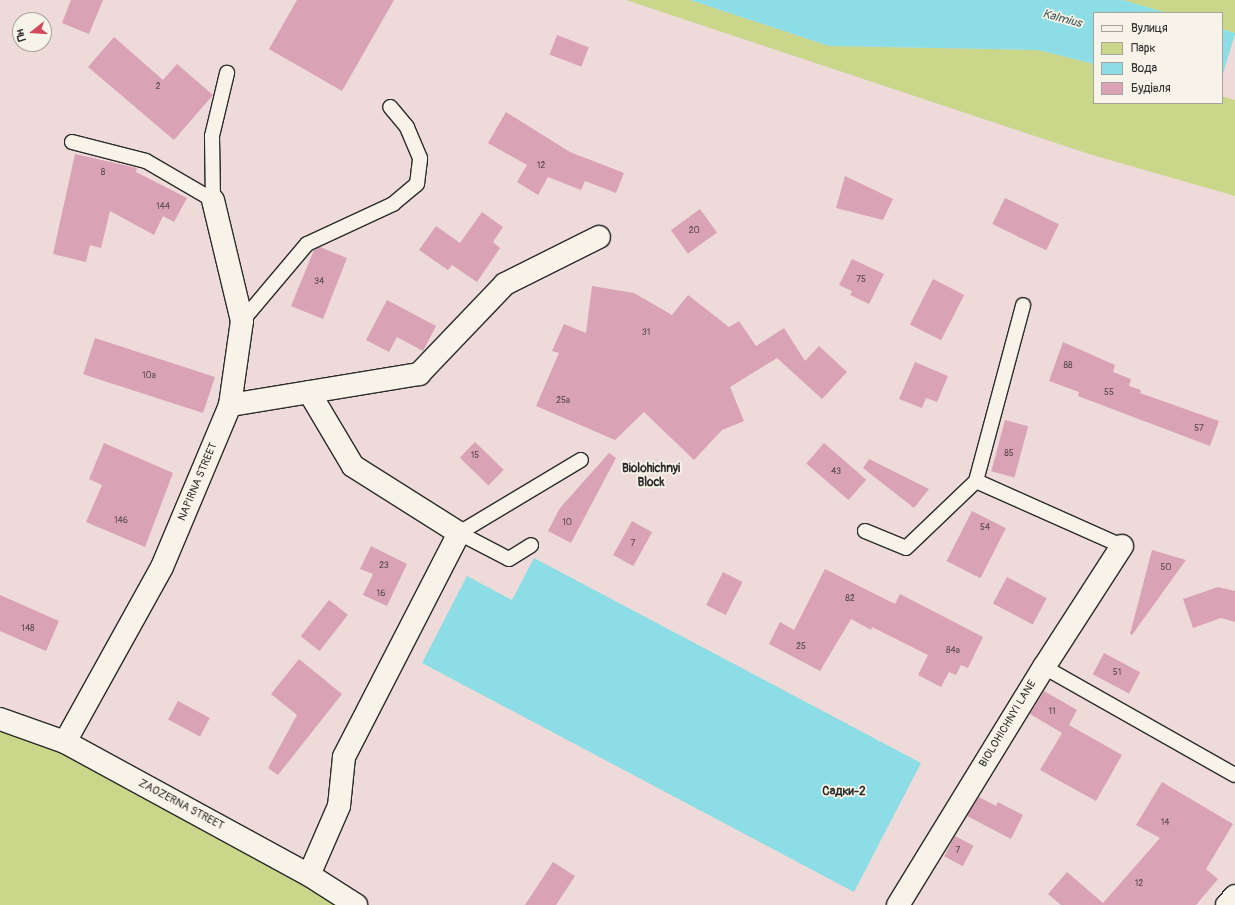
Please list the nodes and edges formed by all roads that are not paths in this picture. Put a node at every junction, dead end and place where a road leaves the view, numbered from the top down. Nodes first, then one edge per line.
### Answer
1 (227, 74) dead end
2 (390, 107) dead end
3 (72, 142) dead end
4 (213, 200) junction
5 (599, 237) dead end
6 (1022, 305) dead end
7 (242, 321) junction
8 (309, 392) junction
9 (230, 405) junction
10 (581, 460) dead end
11 (976, 481) junction
12 (865, 531) dead end
13 (459, 533) junction
14 (531, 546) dead end
15 (1122, 546) joint
16 (1044, 667) junction
17 (0, 719) edge
18 (65, 742) junction
19 (1235, 775) edge
20 (309, 875) junction
21 (1235, 896) edge
22 (356, 905) edge
23 (898, 905) edge
24 (1227, 905) edge

1 - 4 lane
2 - 7 lane
3 - 4 lane
4 - 7 street, NAPIRNA STREET
5 - 8 street
6 - 11 lane
7 - 9 street, NAPIRNA STREET
8 - 9 street
8 - 13 street
9 - 18 street, NAPIRNA STREET
10 - 13 lane
11 - 12 lane
11 - 15 lane
13 - 14 lane
13 - 20 street
15 - 16 street, BIOLOHICHNYI LANE
16 - 19 lane
16 - 23 street, BIOLOHICHNYI LANE
17 - 18 street, ZAOZERNA STREET
18 - 20 street, ZAOZERNA STREET
20 - 22 street, ZAOZERNA STREET
21 - 24 street

